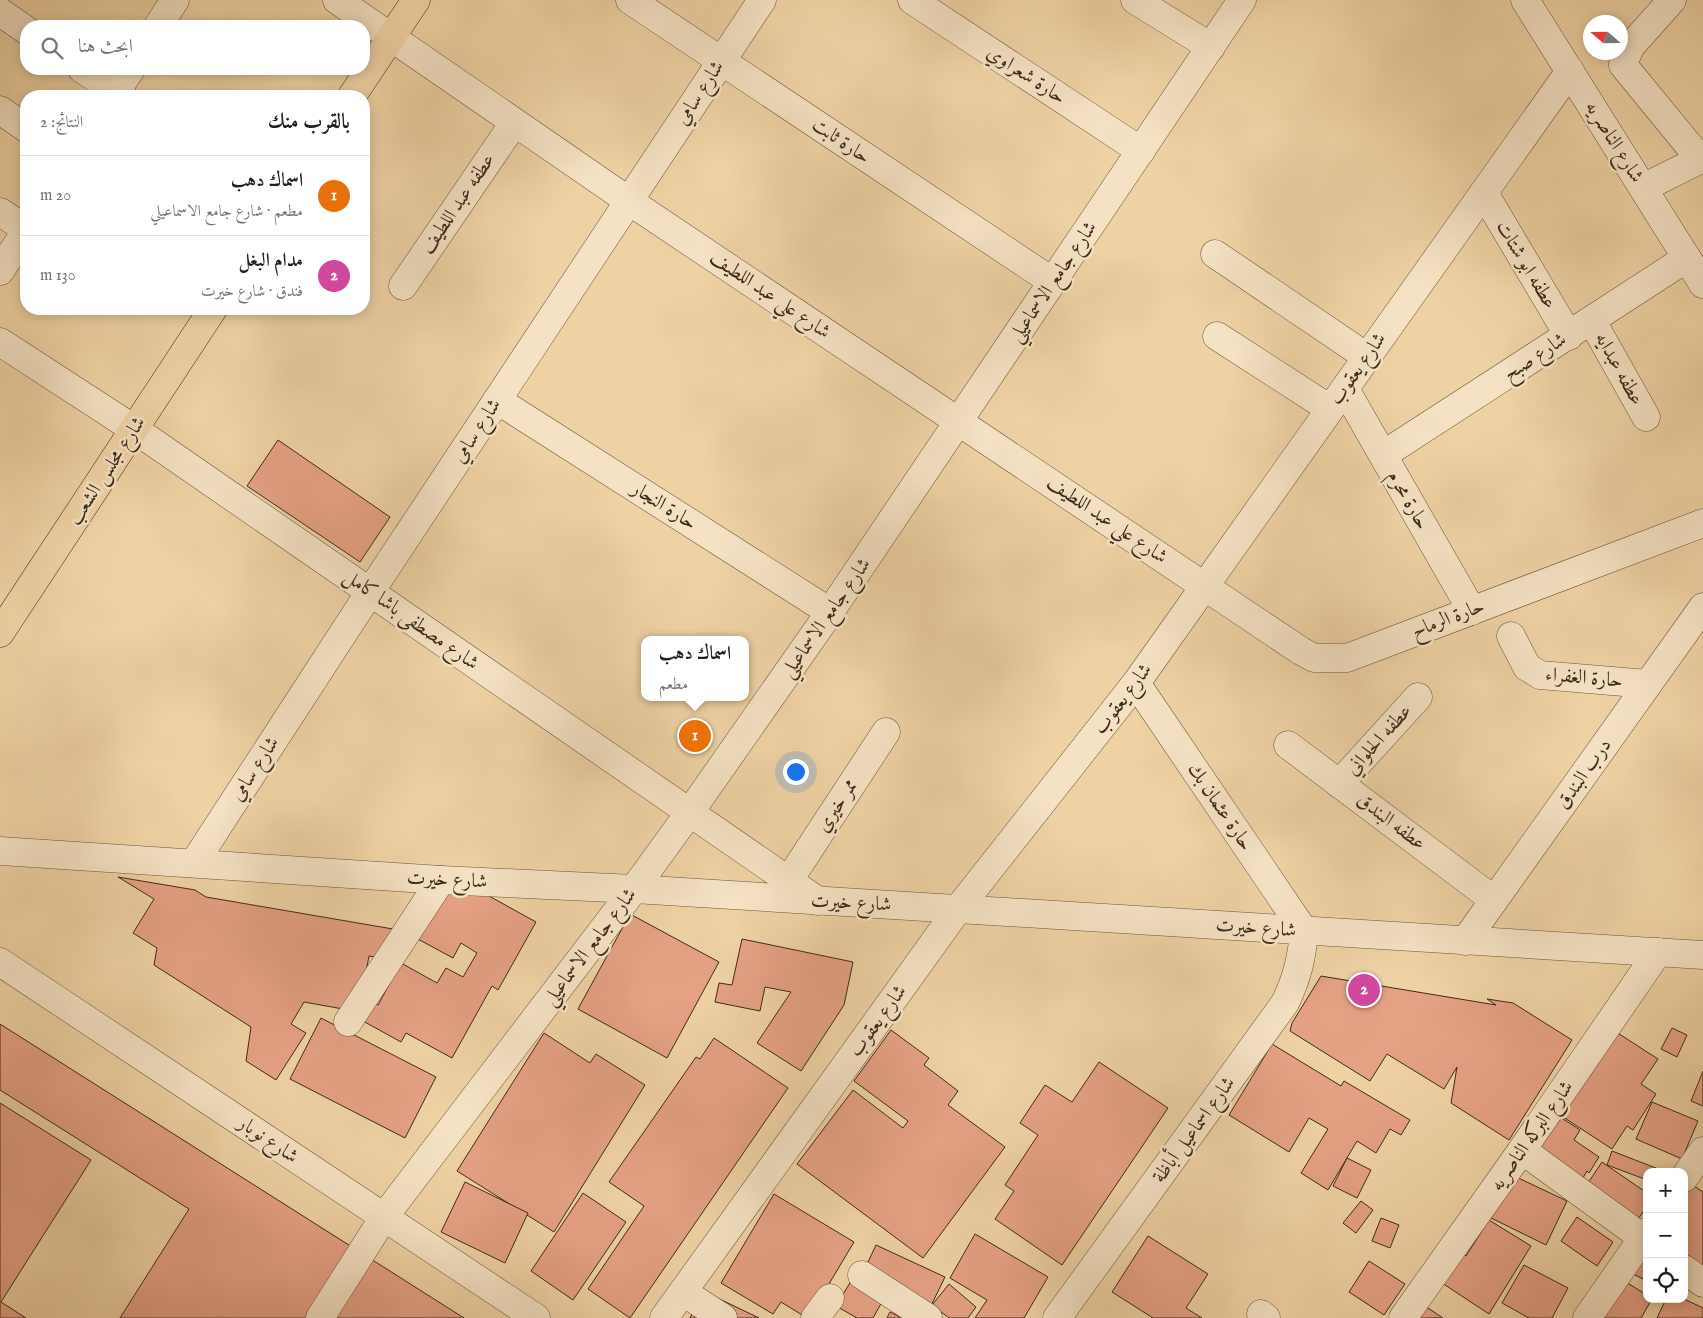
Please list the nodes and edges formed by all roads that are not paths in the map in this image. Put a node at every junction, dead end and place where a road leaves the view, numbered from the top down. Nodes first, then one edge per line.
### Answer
1 (175, 0) edge
2 (337, 0) edge
3 (416, 0) edge
4 (630, 0) edge
5 (762, 0) edge
6 (912, 0) edge
7 (1135, 0) edge
8 (1242, 0) edge
9 (1525, 0) edge
10 (1672, 0) edge
11 (0, 12) edge
12 (162, 20) edge
13 (366, 20) edge
14 (370, 23) edge
15 (20, 26) edge
16 (391, 37) junction
17 (1211, 47) junction
18 (721, 61) junction
19 (370, 69) edge
20 (1570, 71) junction
21 (90, 75) edge
22 (128, 75) edge
23 (366, 75) edge
24 (110, 90) edge
25 (120, 90) edge
26 (356, 90) edge
27 (0, 110) edge
28 (514, 123) junction
29 (20, 124) edge
30 (1141, 151) junction
31 (1702, 158) edge
32 (1643, 188) junction
33 (1484, 193) junction
34 (629, 201) junction
35 (0, 212) edge
36 (20, 226) edge
37 (20, 239) edge
38 (1214, 254) dead end
39 (1687, 258) junction
40 (0, 271) edge
41 (1053, 282) junction
42 (1703, 284) edge
43 (403, 286) dead end
44 (209, 315) edge
45 (1592, 321) junction
46 (1217, 336) dead end
47 (1569, 336) junction
48 (0, 342) edge
49 (1368, 356) junction
50 (1337, 399) junction
51 (497, 400) junction
52 (1646, 417) dead end
53 (959, 421) junction
54 (134, 429) junction
55 (1383, 455) junction
56 (1703, 523) edge
57 (1205, 586) junction
58 (370, 592) junction
59 (1472, 610) junction
60 (830, 612) junction
61 (1700, 619) edge
62 (0, 633) edge
63 (1510, 636) dead end
64 (1136, 683) junction
65 (1648, 684) junction
66 (1418, 696) dead end
67 (886, 732) dead end
68 (1288, 745) dead end
69 (1339, 784) junction
70 (690, 812) junction
71 (0, 851) edge
72 (194, 863) junction
73 (442, 880) junction
74 (788, 880) junction
75 (634, 889) junction
76 (1494, 900) junction
77 (818, 901) junction
78 (958, 910) junction
79 (1304, 931) junction
80 (1465, 941) junction
81 (1658, 952) junction
82 (1703, 955) edge
83 (0, 962) edge
84 (348, 1022) dead end
85 (1522, 1150) junction
86 (1703, 1151) edge
87 (1688, 1172) edge
88 (384, 1217) junction
89 (1643, 1236) edge
90 (1643, 1240) edge
91 (1688, 1272) edge
92 (862, 1275) dead end
93 (1703, 1282) edge
94 (683, 1292) junction
95 (320, 1318) edge
96 (536, 1318) edge
97 (664, 1318) edge
98 (723, 1318) edge
99 (928, 1318) edge
100 (1057, 1318) edge
101 (1404, 1318) edge
102 (1587, 1318) edge

1 - 12 street
2 - 13 street, شارع علي عبد اللطيف
3 - 16 main road
4 - 18 street, حارة ثابت
5 - 18 street, شارع سامي
6 - 30 street, حارة شعراوي
7 - 17 street
8 - 17 street, شارع جامع الاسماعيلي
9 - 20 street, شارع الناصريه
10 - 31 street
11 - 15 street
14 - 16 street, شارع علي عبد اللطيف
16 - 19 main road
16 - 28 street, شارع علي عبد اللطيف
17 - 30 street, شارع جامع الاسماعيلي
18 - 34 street, شارع سامي
18 - 41 street, حارة ثابت
20 - 32 street, شارع الناصريه
20 - 33 street, شارع يعقوب
21 - 24 street
22 - 25 street
23 - 26 main road
27 - 29 street
28 - 34 street, شارع علي عبد اللطيف
28 - 43 street, عطفه عبد اللطيف
30 - 41 street, شارع جامع الاسماعيلي
31 - 32 street
32 - 39 street, شارع الناصريه
33 - 47 street, عطفه ابو شتات
33 - 49 street, شارع يعقوب
34 - 51 street, شارع سامي
34 - 53 street, شارع علي عبد اللطيف
35 - 36 street
37 - 40 street
38 - 49 street
39 - 42 street, شارع الناصريه
39 - 45 street, شارع صبح
41 - 53 street, شارع جامع الاسماعيلي
44 - 54 main road, شارع مجلس الشعب
45 - 47 street, شارع صبح
45 - 52 street, عطفه عبدايه
46 - 50 street
47 - 55 street, شارع صبح
48 - 54 street, شارع مصطفى باشا كامل
49 - 50 street, شارع يعقوب
50 - 55 street, حارة محرم
50 - 57 street, شارع يعقوب
51 - 58 street, شارع سامي
51 - 60 street, حارة النجار
53 - 57 street, شارع علي عبد اللطيف
53 - 60 street, شارع جامع الاسماعيلي
54 - 58 street, شارع مصطفى باشا كامل
54 - 62 main road, شارع مجلس الشعب
55 - 59 street, حارة محرم
56 - 59 street, حارة الرماح
57 - 59 street, حارة الرماح
57 - 64 street, شارع يعقوب
58 - 70 street, شارع مصطفى باشا كامل
58 - 72 street, شارع سامي
60 - 70 street, شارع جامع الاسماعيلي
61 - 65 street, درب البندق
63 - 65 street, حارة الغفراء
64 - 78 street, شارع يعقوب
64 - 79 street, حارة عثمان بك
65 - 76 street, درب البندق
66 - 69 street, عطفه الحلواني
67 - 74 street, ممر خيري
68 - 69 street, عطفه البندق
69 - 76 street, عطفه البندق
70 - 74 street, شارع مصطفى باشا كامل
70 - 75 street, شارع جامع الاسماعيلي
71 - 72 street, شارع خيرت
72 - 73 street, شارع خيرت
73 - 75 street, شارع خيرت
73 - 84 street
74 - 77 street, شارع مصطفى باشا كامل
75 - 77 street, شارع خيرت
75 - 88 street, شارع جامع الاسماعيلي
76 - 80 street, درب البندق
77 - 78 street, شارع خيرت
78 - 79 street, شارع خيرت
78 - 94 street, شارع يعقوب
79 - 80 street, شارع خيرت
79 - 100 street, شارع اسماعيل أباظة
80 - 81 street, شارع خيرت
81 - 82 street, شارع خيرت
81 - 85 street, شارع البركه الناصريه
83 - 88 street, شارع نوبار
85 - 89 street
85 - 101 street, شارع البركه الناصريه
86 - 87 street
88 - 95 street, شارع جامع الاسماعيلي
88 - 96 street, شارع نوبار
90 - 102 street
91 - 93 street
92 - 99 street
94 - 97 street, شارع يعقوب
94 - 98 street

